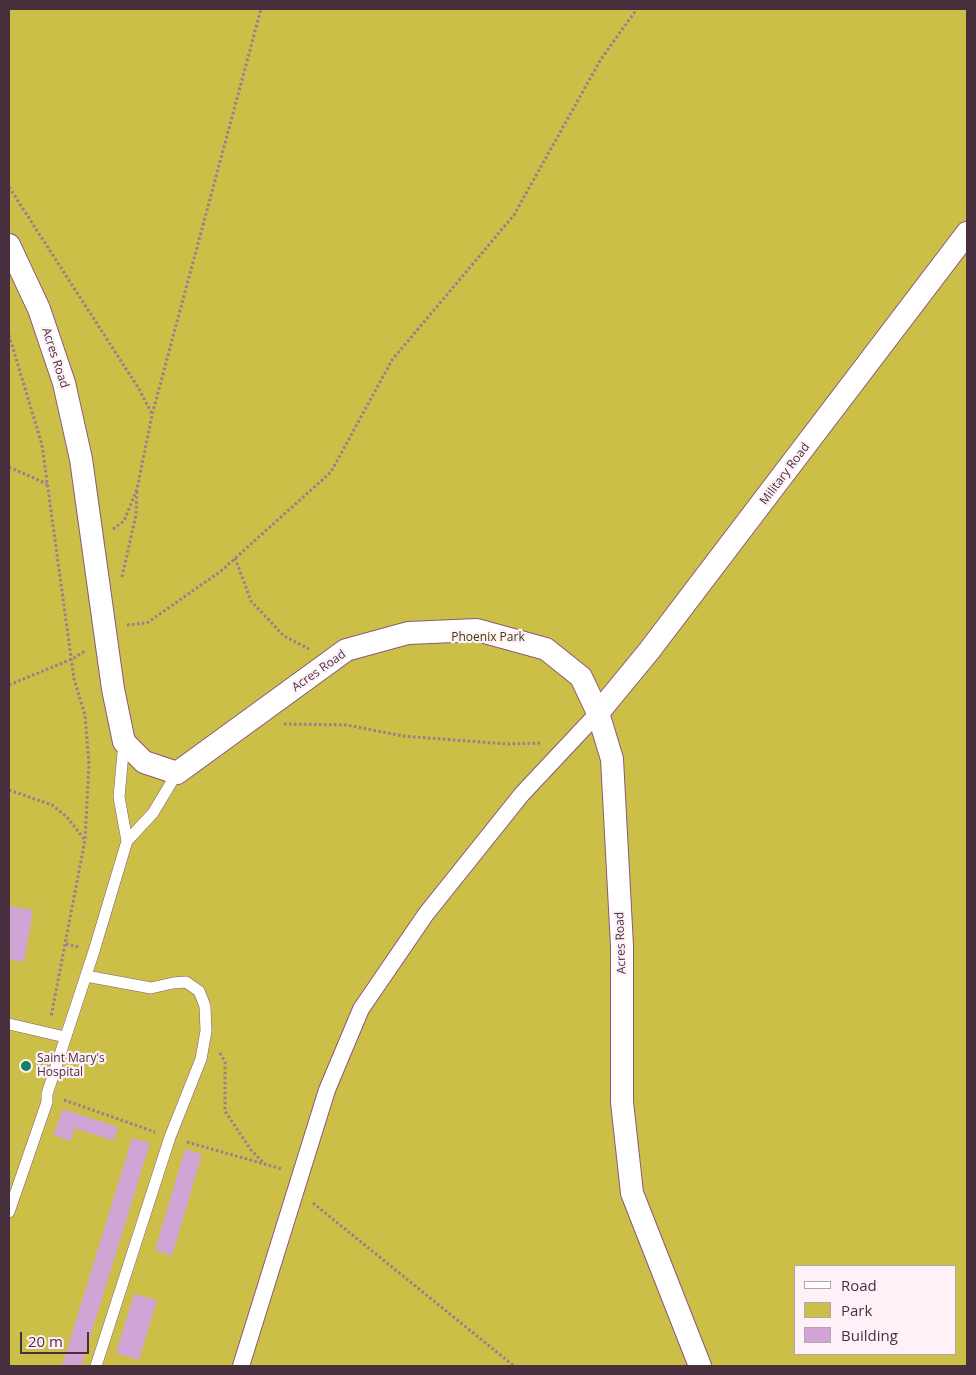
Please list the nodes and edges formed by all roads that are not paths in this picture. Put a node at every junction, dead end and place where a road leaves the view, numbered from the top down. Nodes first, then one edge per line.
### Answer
1 (967, 233) edge
2 (9, 245) edge
3 (598, 713) junction
4 (124, 742) junction
5 (177, 773) junction
6 (127, 841) junction
7 (86, 976) junction
8 (9, 1024) edge
9 (66, 1037) junction
10 (9, 1212) edge
11 (96, 1366) edge
12 (242, 1366) edge
13 (700, 1366) edge

1 - 3 street, Military Road
2 - 4 street, Acres Road
3 - 5 street, Acres Road
3 - 12 street
3 - 13 street, Acres Road
4 - 5 street
4 - 6 lane
5 - 6 lane
6 - 7 lane
7 - 9 lane
7 - 11 lane
8 - 9 lane
9 - 10 lane

